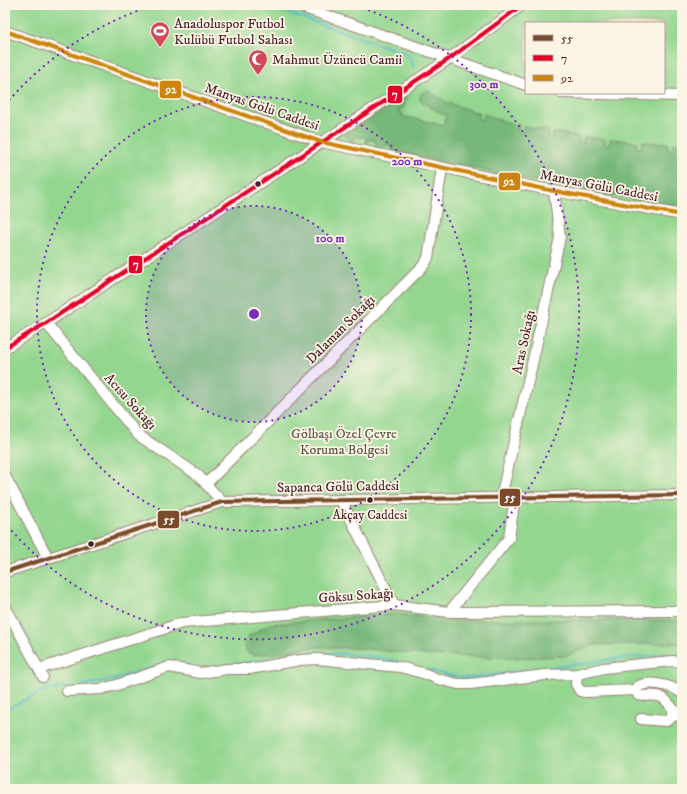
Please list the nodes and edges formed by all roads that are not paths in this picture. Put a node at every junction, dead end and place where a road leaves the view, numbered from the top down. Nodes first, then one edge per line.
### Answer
1 (296, 5) edge
2 (522, 5) edge
3 (5, 31) edge
4 (449, 59) junction
5 (525, 85) edge
6 (602, 94) edge
7 (682, 96) edge
8 (321, 142) junction
9 (442, 168) junction
10 (554, 191) junction
11 (682, 215) edge
12 (46, 323) junction
13 (5, 348) edge
14 (5, 476) edge
15 (206, 484) junction
16 (682, 495) edge
17 (501, 497) junction
18 (514, 497) junction
19 (341, 500) junction
20 (222, 502) junction
21 (48, 558) junction
22 (5, 572) edge
23 (394, 605) junction
24 (5, 606) edge
25 (682, 611) edge
26 (449, 612) junction
27 (682, 662) edge
28 (577, 674) junction
29 (636, 690) junction
30 (67, 691) dead end
31 (682, 693) edge
32 (672, 709) junction
33 (682, 718) edge
34 (641, 719) dead end

1 - 4 street
2 - 4 street
3 - 8 street, Manyas Gölü Caddesi
4 - 5 street
4 - 8 street
6 - 7 street
8 - 9 street, Manyas Gölü Caddesi
8 - 12 street
9 - 10 street, Manyas Gölü Caddesi
9 - 15 street, Dalaman Sokağı
10 - 11 street, Manyas Gölü Caddesi
10 - 17 street, Aras Sokağı
12 - 13 street
12 - 15 street, Acısu Sokağı
14 - 21 street
15 - 20 street, Acısu Sokağı
16 - 18 street, Sapanca Gölü Caddesi
17 - 18 street, Sapanca Gölü Caddesi
17 - 19 street, Sapanca Gölü Caddesi
18 - 26 street
19 - 20 street, Sapanca Gölü Caddesi
19 - 23 street
20 - 21 street, Sapanca Gölü Caddesi
21 - 22 street, Sapanca Gölü Caddesi
23 - 24 street, Göksu Sokağı
23 - 26 street, Göksu Sokağı
25 - 26 street, Göksu Sokağı
27 - 28 street
28 - 29 street
28 - 30 street
29 - 31 street
29 - 32 street
32 - 33 street
32 - 34 street

